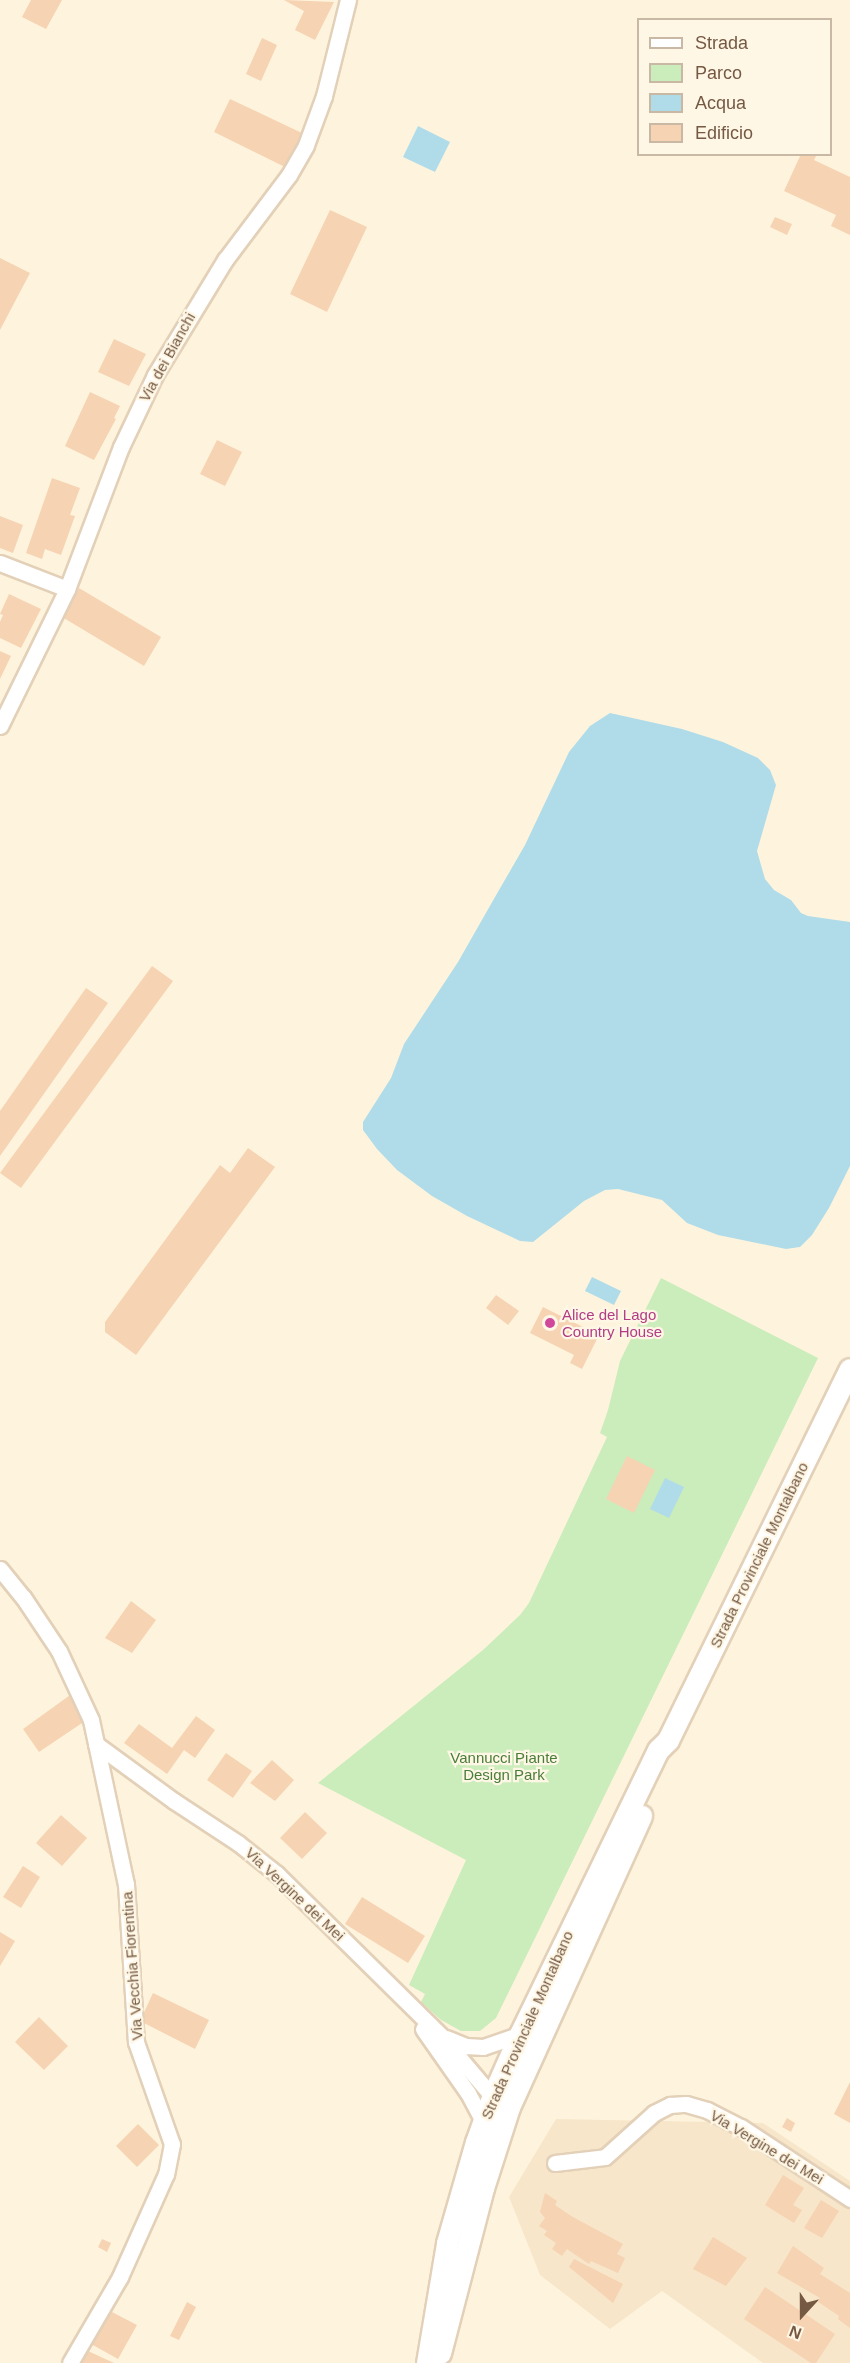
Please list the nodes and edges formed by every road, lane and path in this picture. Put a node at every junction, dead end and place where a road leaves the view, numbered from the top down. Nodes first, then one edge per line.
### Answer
1 (348, 0) edge
2 (0, 563) edge
3 (67, 589) junction
4 (0, 726) edge
5 (850, 1369) edge
6 (0, 1569) edge
7 (668, 1740) junction
8 (96, 1744) junction
9 (397, 1992) junction
10 (520, 2034) junction
11 (441, 2036) junction
12 (494, 2095) junction
13 (492, 2125) junction
14 (555, 2163) dead end
15 (850, 2199) edge
16 (70, 2363) edge
17 (427, 2363) edge
18 (436, 2363) edge

1 - 3 street, Via dei Bianchi
2 - 3 street
3 - 4 street, Via dei Bianchi
5 - 7 main road, Strada Provinciale Montalbano
6 - 8 street, Via Vecchia Fiorentina
7 - 10 main road, Strada Provinciale Montalbano
7 - 13 main road, Strada Provinciale Montalbano
8 - 9 street, Via Vergine dei Mei
8 - 16 street, Via Vecchia Fiorentina
9 - 11 street, Via Vergine dei Mei
9 - 13 street, Via Vergine dei Mei
10 - 11 street, Via Vergine dei Mei
10 - 12 main road, Strada Provinciale Montalbano
11 - 12 street, Via Vergine dei Mei
12 - 13 main road, Strada Provinciale Montalbano
13 - 17 main road, Strada Provinciale Montalbano
13 - 18 main road, Strada Provinciale Montalbano
14 - 15 street, Via Vergine dei Mei

